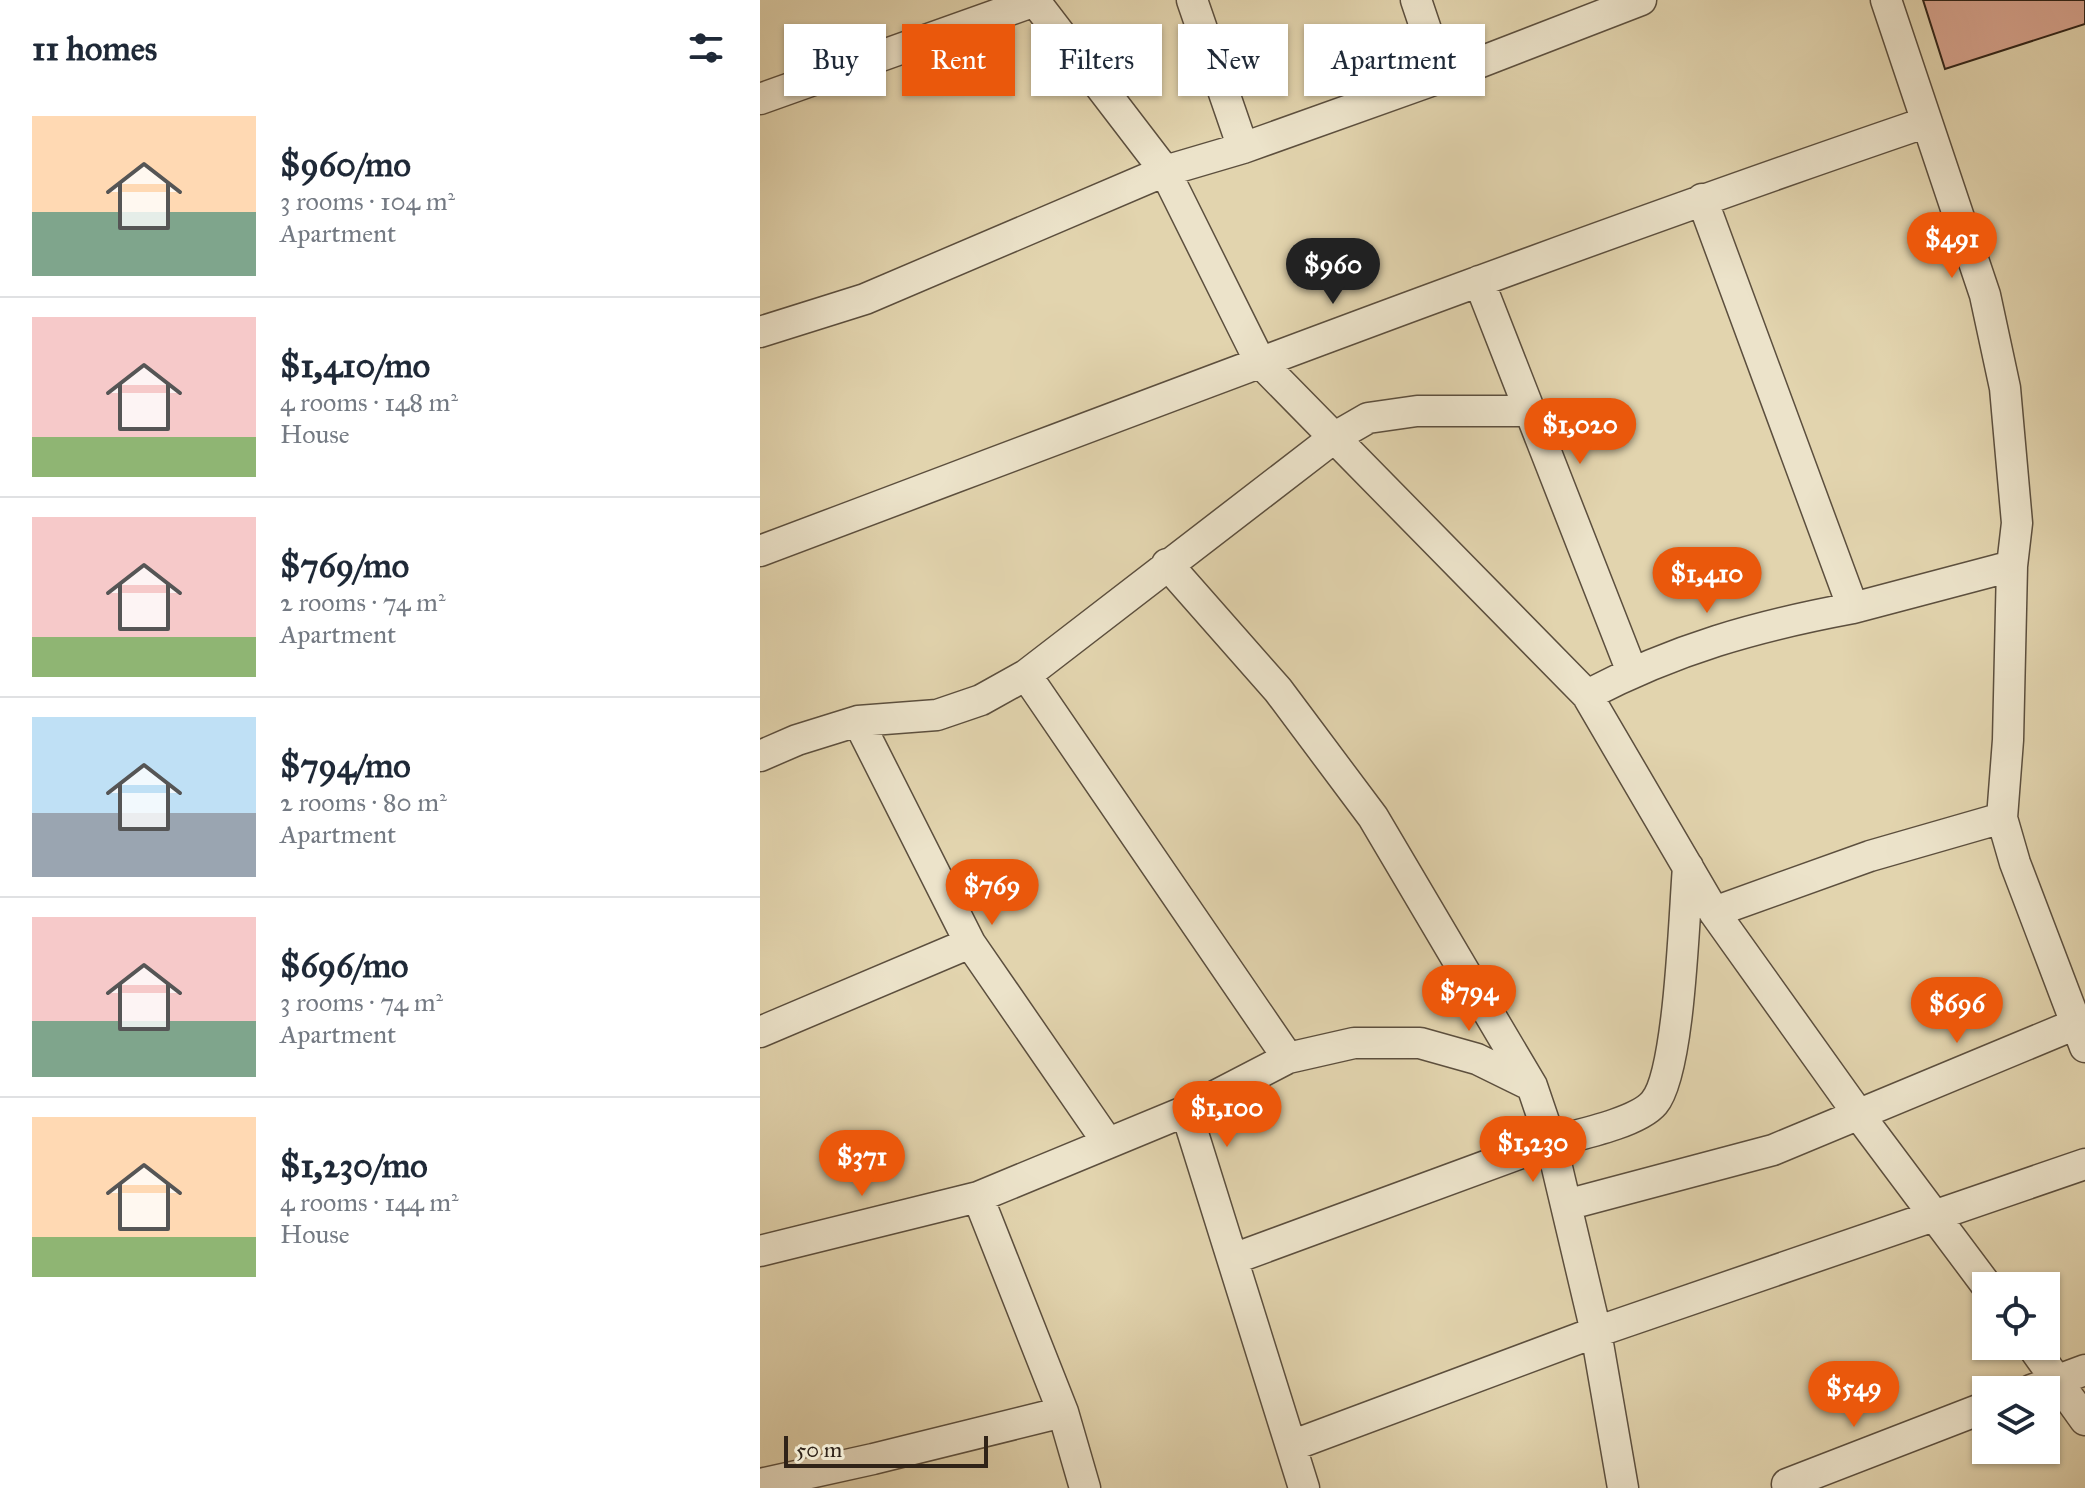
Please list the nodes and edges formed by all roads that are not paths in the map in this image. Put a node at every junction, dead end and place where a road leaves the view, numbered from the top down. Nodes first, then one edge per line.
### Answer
1 (1192, 0) edge
2 (1416, 0) edge
3 (1886, 0) edge
4 (1034, 1) edge
5 (1625, 3) edge
6 (1424, 24) edge
7 (1485, 60) edge
8 (1389, 96) edge
9 (760, 99) edge
10 (1927, 122) junction
11 (1243, 148) junction
12 (1165, 171) junction
13 (1702, 199) junction
14 (1479, 281) junction
15 (760, 332) edge
16 (1260, 362) junction
17 (1530, 411) junction
18 (1335, 437) junction
19 (760, 551) edge
20 (1167, 564) junction
21 (2012, 566) junction
22 (1853, 608) junction
23 (1632, 672) junction
24 (1026, 675) junction
25 (1587, 695) junction
26 (858, 721) junction
27 (760, 756) edge
28 (2002, 818) junction
29 (1688, 867) junction
30 (1714, 912) junction
31 (970, 943) junction
32 (764, 1021) edge
33 (2081, 1036) edge
34 (1288, 1058) junction
35 (1532, 1086) junction
36 (1186, 1111) junction
37 (1859, 1115) junction
38 (1551, 1142) junction
39 (1108, 1143) junction
40 (2085, 1164) edge
41 (978, 1197) junction
42 (1566, 1205) junction
43 (1935, 1216) junction
44 (760, 1251) edge
45 (1233, 1259) junction
46 (1977, 1272) edge
47 (1596, 1332) junction
48 (2043, 1360) edge
49 (2055, 1376) edge
50 (2060, 1383) edge
51 (1063, 1412) junction
52 (1972, 1413) edge
53 (2085, 1420) edge
54 (1291, 1446) junction
55 (760, 1484) edge
56 (1784, 1487) edge
57 (1085, 1488) edge
58 (1304, 1488) edge
59 (1623, 1488) edge

1 - 11 street
2 - 6 street
3 - 10 street
4 - 9 street
4 - 12 street
5 - 7 street
8 - 11 street
10 - 13 street
10 - 21 street
11 - 12 street
12 - 15 street
12 - 16 street
13 - 14 street
13 - 22 street
14 - 16 street
14 - 17 street
16 - 18 street
16 - 19 street
17 - 18 street
17 - 23 street
18 - 20 street
18 - 25 street
20 - 24 street
20 - 35 street
21 - 22 street
21 - 28 street
22 - 23 street
23 - 25 street
24 - 26 street
24 - 34 street
25 - 29 street
26 - 27 street
26 - 31 street
28 - 30 street
28 - 33 street
29 - 30 street
29 - 38 street
30 - 37 street
31 - 32 street
31 - 39 street
33 - 37 street
34 - 35 street
34 - 36 street
35 - 38 street
36 - 39 street
36 - 45 street
37 - 42 street
37 - 43 street
38 - 42 street
38 - 45 street
39 - 41 street
40 - 43 street
41 - 44 street
41 - 51 street
42 - 47 street
43 - 46 street
43 - 47 street
45 - 54 street
47 - 54 street
47 - 59 street
48 - 49 street
50 - 53 street
51 - 55 street
51 - 57 street
52 - 56 street
54 - 58 street

